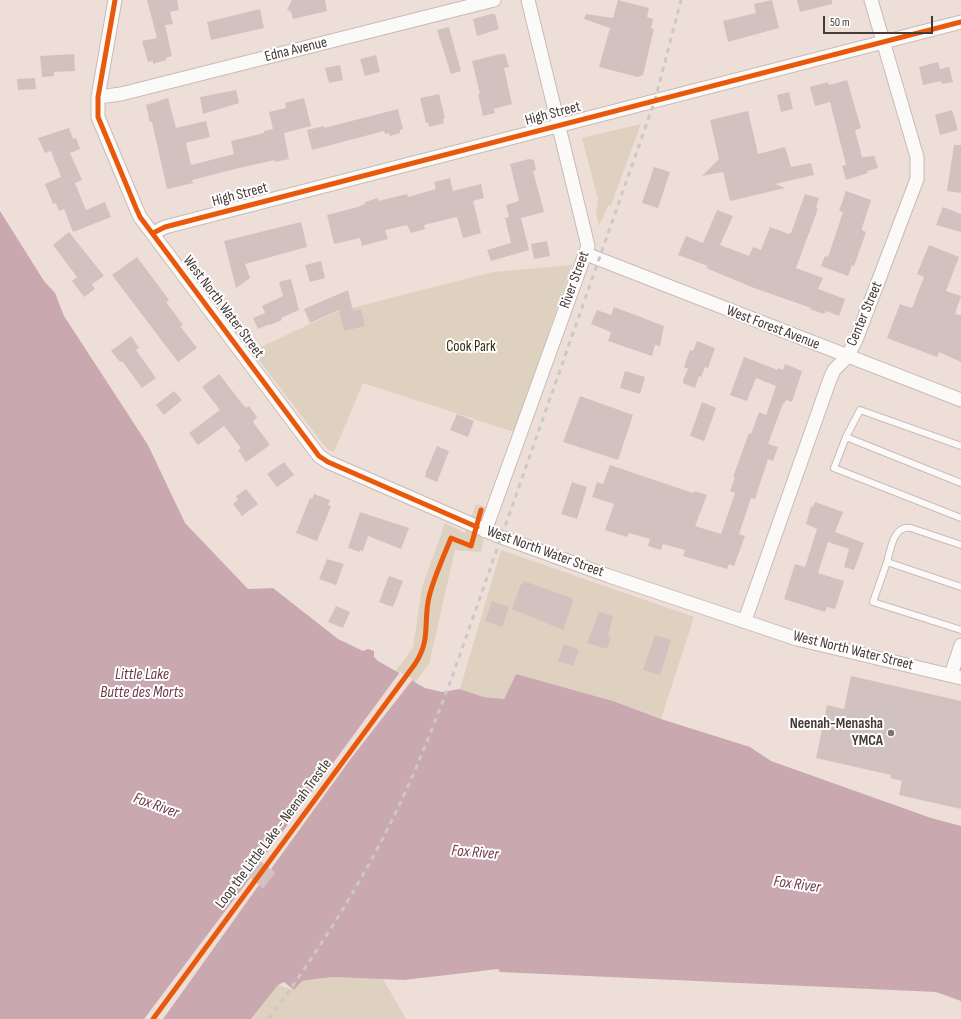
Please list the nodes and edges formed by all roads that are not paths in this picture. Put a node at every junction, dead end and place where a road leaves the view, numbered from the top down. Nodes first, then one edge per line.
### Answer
1 (115, 0) edge
2 (494, 0) edge
3 (528, 0) edge
4 (871, 0) edge
5 (961, 22) edge
6 (883, 42) junction
7 (98, 97) junction
8 (559, 125) junction
9 (153, 233) junction
10 (586, 254) junction
11 (847, 356) junction
12 (961, 400) edge
13 (846, 437) junction
14 (961, 446) edge
15 (961, 483) edge
16 (961, 518) edge
17 (485, 531) junction
18 (961, 545) edge
19 (887, 562) junction
20 (961, 587) edge
21 (745, 620) junction
22 (961, 630) edge
23 (961, 645) edge
24 (956, 677) edge

1 - 7 street, West North Water Street
2 - 7 street, Edna Avenue
3 - 8 street, River Street
4 - 6 street, Center Street
5 - 6 street, High Street
6 - 8 street, High Street
6 - 11 street, Center Street
7 - 9 street, West North Water Street
8 - 9 street, High Street
8 - 10 street, River Street
9 - 17 street, West North Water Street
10 - 11 street, West Forest Avenue
10 - 17 street, River Street
11 - 12 street, West Forest Avenue
11 - 21 street, Center Street
13 - 14 lane
13 - 15 lane
13 - 16 lane
17 - 21 street, West North Water Street
18 - 19 lane
19 - 20 lane
19 - 22 lane
21 - 24 street, West North Water Street
23 - 24 street

